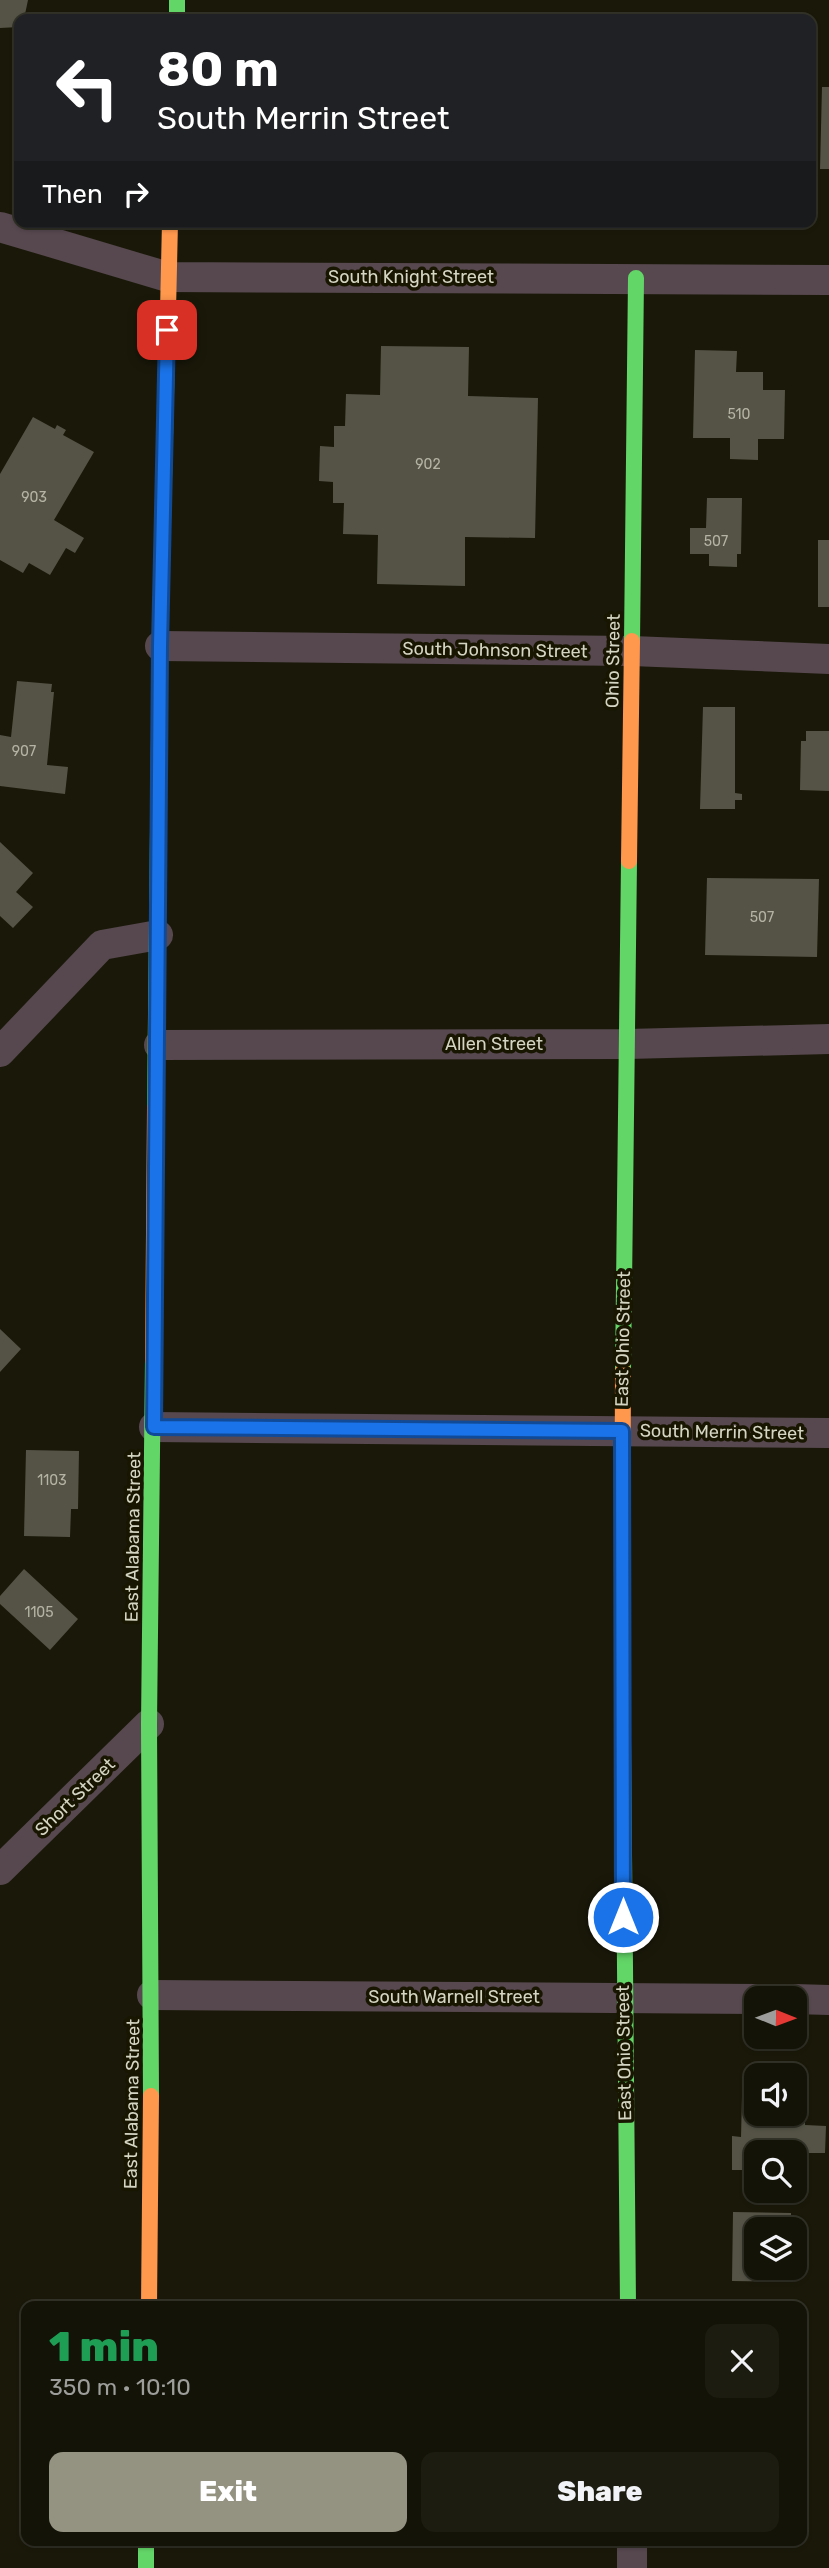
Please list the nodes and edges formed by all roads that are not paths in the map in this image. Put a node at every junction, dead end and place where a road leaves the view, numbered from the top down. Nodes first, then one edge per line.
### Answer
1 (18, 228) edge
2 (170, 228) edge
3 (168, 277) junction
4 (636, 278) junction
5 (829, 280) edge
6 (160, 646) junction
7 (632, 651) junction
8 (829, 659) edge
9 (158, 935) junction
10 (829, 1039) edge
11 (628, 1044) junction
12 (159, 1045) junction
13 (0, 1052) edge
14 (154, 1427) junction
15 (622, 1431) junction
16 (829, 1433) edge
17 (149, 1724) junction
18 (0, 1870) edge
19 (152, 1995) junction
20 (623, 1998) junction
21 (744, 1999) edge
22 (807, 1999) edge
23 (829, 2000) edge
24 (149, 2301) edge
25 (628, 2301) edge
26 (146, 2546) edge
27 (632, 2546) edge
28 (146, 2568) edge
29 (632, 2568) edge

1 - 3 street, South Knight Street
2 - 3 street, East Alabama Street
3 - 4 street, South Knight Street
3 - 6 street, East Alabama Street
4 - 5 street, South Knight Street
4 - 7 street, Ohio Street
6 - 7 street, South Johnson Street
6 - 9 street, East Alabama Street
7 - 8 street, South Johnson Street
7 - 11 street, Ohio Street
9 - 12 street, East Alabama Street
9 - 13 street
10 - 11 street, Allen Street
11 - 12 street, Allen Street
11 - 15 street, East Ohio Street
12 - 14 street, East Alabama Street
14 - 15 street, South Merrin Street
14 - 17 street, East Alabama Street
15 - 16 street, South Merrin Street
15 - 20 street, East Ohio Street
17 - 18 street, Short Street
17 - 19 street, East Alabama Street
19 - 20 street, South Warnell Street
19 - 24 street, East Alabama Street
20 - 21 street, South Warnell Street
20 - 25 street, East Ohio Street
22 - 23 street
26 - 28 street
27 - 29 street

